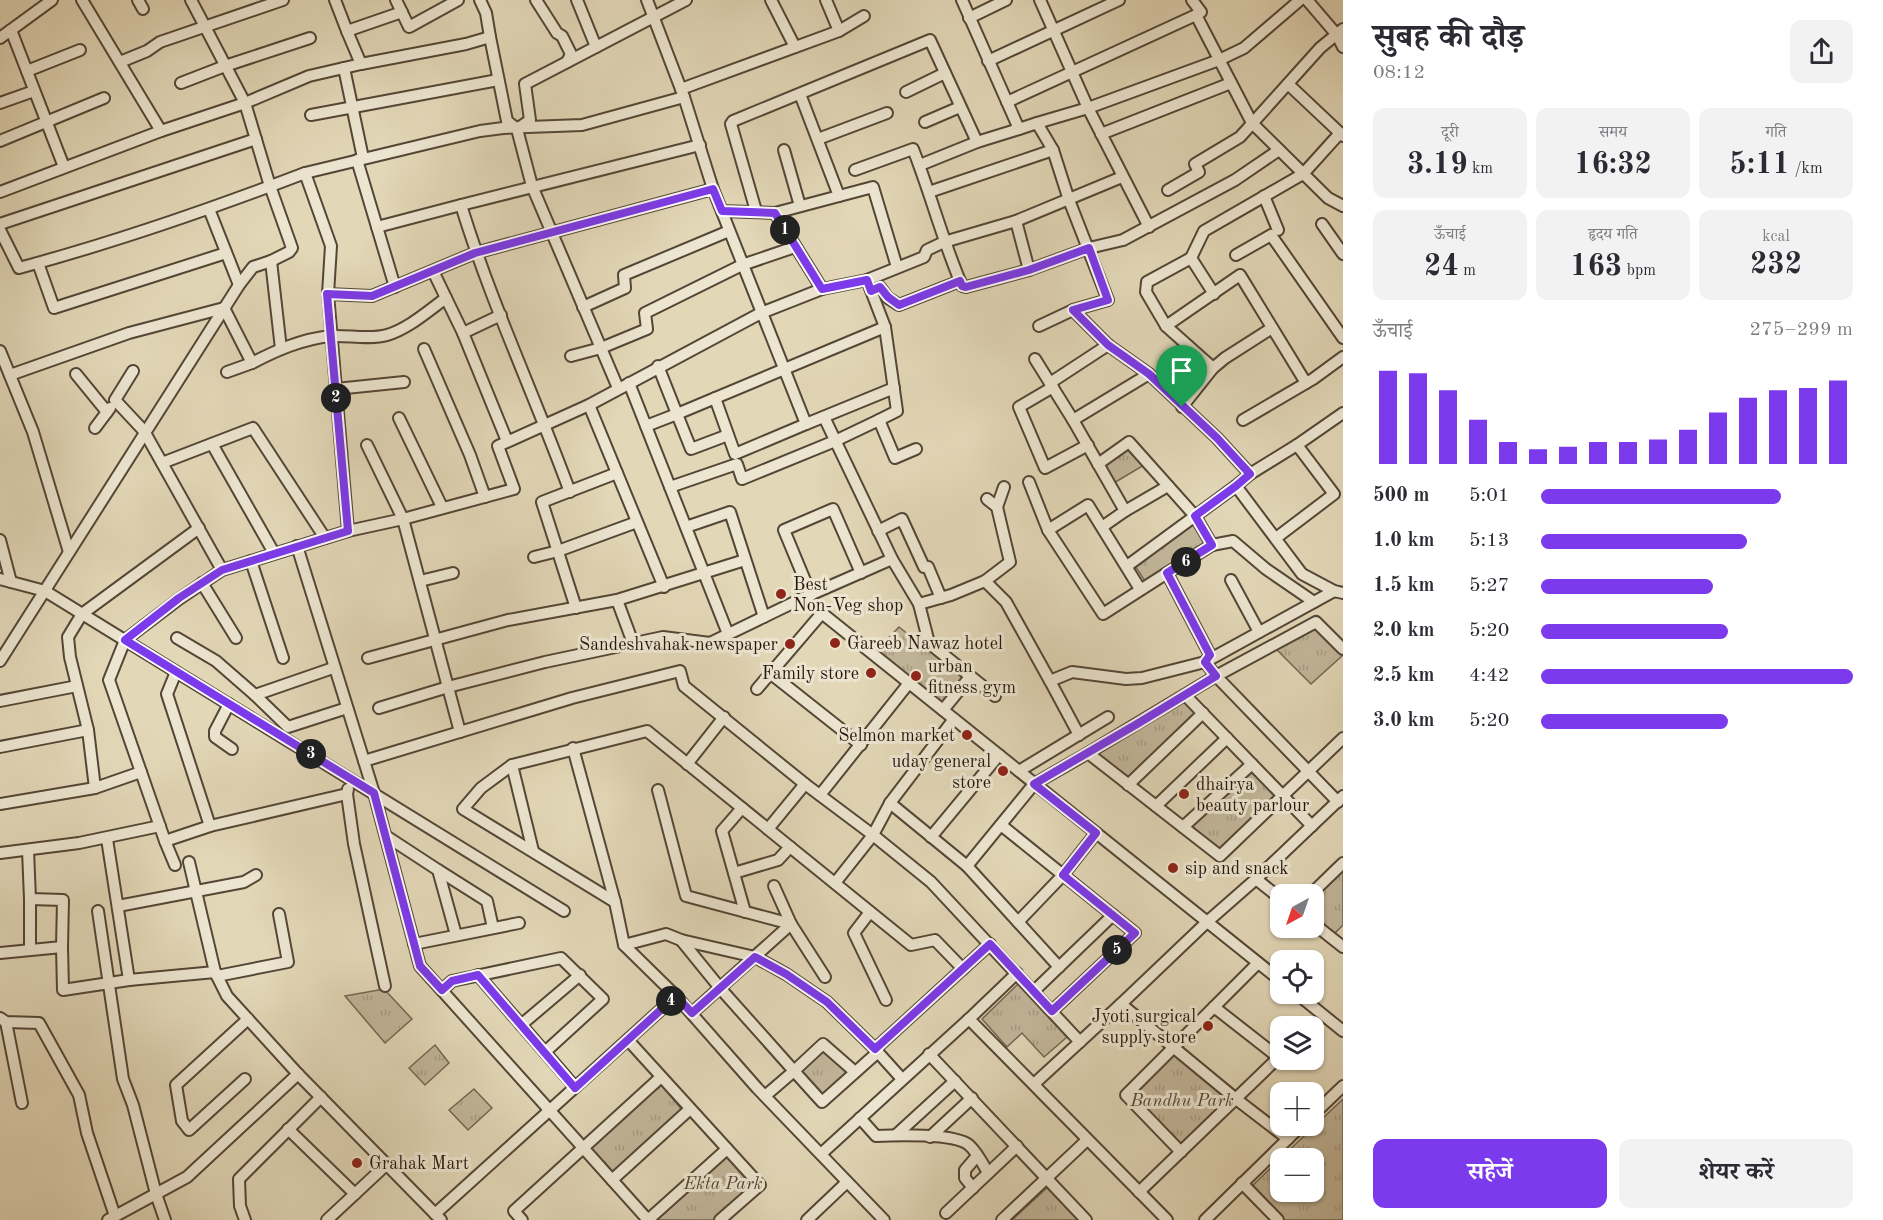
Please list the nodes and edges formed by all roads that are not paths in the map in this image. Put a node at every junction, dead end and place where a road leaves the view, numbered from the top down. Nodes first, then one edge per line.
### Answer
1 (52, 0) edge
2 (82, 0) edge
3 (191, 0) edge
4 (283, 0) edge
5 (335, 0) edge
6 (396, 0) edge
7 (458, 0) edge
8 (480, 0) edge
9 (536, 0) edge
10 (577, 0) edge
11 (647, 0) edge
12 (686, 0) edge
13 (771, 0) edge
14 (826, 0) edge
15 (962, 0) edge
16 (1006, 0) edge
17 (1040, 0) edge
18 (1119, 0) edge
19 (1192, 0) edge
20 (1300, 0) edge
21 (1307, 0) edge
22 (402, 12) junction
23 (1196, 15) junction
24 (652, 16) junction
25 (864, 16) dead end
26 (969, 18) junction
27 (204, 26) junction
28 (11, 30) junction
29 (347, 31) junction
30 (840, 31) junction
31 (1054, 31) junction
32 (1340, 32) edge
33 (490, 37) junction
34 (0, 38) edge
35 (310, 38) dead end
36 (596, 47) junction
37 (795, 47) junction
38 (1343, 47) edge
39 (80, 50) dead end
40 (1219, 60) junction
41 (988, 61) junction
42 (120, 62) junction
43 (567, 62) junction
44 (361, 64) junction
45 (225, 66) junction
46 (344, 68) junction
47 (1072, 70) junction
48 (27, 71) junction
49 (945, 73) junction
50 (498, 80) junction
51 (181, 83) dead end
52 (1231, 83) junction
53 (1288, 84) junction
54 (34, 91) junction
55 (906, 92) dead end
56 (683, 93) junction
57 (800, 94) junction
58 (104, 98) dead end
59 (1007, 102) junction
60 (0, 103) edge
61 (245, 103) junction
62 (352, 106) junction
63 (960, 106) junction
64 (1088, 108) junction
65 (887, 113) dead end
66 (311, 115) dead end
67 (47, 123) junction
68 (925, 123) dead end
69 (1037, 123) junction
70 (1252, 123) junction
71 (517, 129) junction
72 (1019, 129) junction
73 (161, 131) junction
74 (1101, 134) junction
75 (1342, 134) edge
76 (256, 139) junction
77 (819, 139) junction
78 (0, 141) edge
79 (977, 142) junction
80 (700, 145) junction
81 (784, 150) dead end
82 (1053, 150) junction
83 (1279, 150) junction
84 (360, 159) junction
85 (920, 165) junction
86 (64, 168) junction
87 (855, 170) dead end
88 (305, 173) junction
89 (1303, 174) junction
90 (1122, 177) junction
91 (270, 186) junction
92 (532, 186) junction
93 (713, 189) junction
94 (1168, 190) dead end
95 (0, 192) edge
96 (929, 192) junction
97 (839, 196) junction
98 (1264, 196) junction
99 (1069, 200) junction
100 (460, 205) junction
101 (800, 206) junction
102 (1343, 206) edge
103 (209, 209) junction
104 (722, 211) junction
105 (756, 211) junction
106 (775, 213) junction
107 (1016, 221) junction
108 (0, 224) edge
109 (1322, 224) dead end
110 (377, 226) junction
111 (1149, 227) junction
112 (0, 230) edge
113 (1278, 230) dead end
114 (729, 231) junction
115 (552, 232) junction
116 (944, 242) junction
117 (795, 247) junction
118 (1089, 248) junction
119 (226, 253) junction
120 (475, 253) junction
121 (1343, 254) edge
122 (1236, 255) dead end
123 (1191, 258) junction
124 (271, 261) junction
125 (38, 263) junction
126 (742, 266) junction
127 (897, 267) junction
128 (1029, 270) junction
129 (433, 271) junction
130 (960, 281) junction
131 (239, 285) junction
132 (869, 285) junction
133 (395, 287) junction
134 (822, 289) junction
135 (327, 294) junction
136 (1214, 294) junction
137 (446, 298) junction
138 (583, 307) junction
139 (224, 308) junction
140 (1073, 310) junction
141 (761, 313) junction
142 (501, 315) junction
143 (1039, 326) dead end
144 (885, 327) junction
145 (1166, 327) junction
146 (1272, 328) junction
147 (463, 333) junction
148 (331, 336) junction
149 (1343, 338) edge
150 (1108, 345) junction
151 (601, 348) junction
152 (281, 349) junction
153 (424, 350) dead end
154 (0, 351) edge
155 (571, 356) dead end
156 (1343, 357) edge
157 (1035, 359) dead end
158 (252, 363) junction
159 (658, 366) junction
160 (784, 368) junction
161 (1213, 368) junction
162 (134, 371) dead end
163 (227, 372) dead end
164 (76, 374) dead end
165 (1149, 374) junction
166 (10, 375) junction
167 (404, 382) dead end
168 (629, 383) junction
169 (1306, 383) junction
170 (1051, 385) junction
171 (618, 388) junction
172 (894, 388) junction
173 (336, 389) junction
174 (715, 398) junction
175 (115, 400) junction
176 (589, 405) junction
177 (1182, 407) junction
178 (107, 412) junction
179 (1343, 413) edge
180 (677, 414) junction
181 (824, 417) junction
182 (399, 418) dead end
183 (879, 420) junction
184 (1073, 420) junction
185 (1243, 420) dead end
186 (806, 424) junction
187 (546, 425) junction
188 (646, 426) junction
189 (94, 429) dead end
190 (144, 432) junction
191 (728, 435) junction
192 (507, 441) junction
193 (835, 441) junction
194 (212, 444) junction
195 (367, 445) dead end
196 (1297, 445) junction
197 (1088, 446) junction
198 (916, 449) dead end
199 (736, 459) junction
200 (162, 463) junction
201 (1098, 464) junction
202 (617, 473) junction
203 (1250, 474) junction
204 (1029, 482) dead end
205 (1168, 486) junction
206 (1236, 486) junction
207 (670, 487) junction
208 (1004, 487) dead end
209 (570, 492) junction
210 (485, 496) junction
211 (987, 499) dead end
212 (441, 507) junction
213 (997, 507) junction
214 (1125, 511) junction
215 (1195, 516) junction
216 (403, 519) junction
217 (637, 522) junction
218 (686, 527) junction
219 (1102, 527) junction
220 (199, 528) junction
221 (1048, 530) junction
222 (348, 531) junction
223 (878, 531) junction
224 (325, 538) junction
225 (1276, 538) junction
226 (0, 540) edge
227 (1212, 545) junction
228 (297, 546) junction
229 (558, 551) junction
230 (69, 552) junction
231 (274, 553) junction
232 (534, 557) dead end
233 (892, 559) junction
234 (745, 560) junction
235 (251, 561) junction
236 (1127, 566) junction
237 (222, 570) junction
238 (453, 573) dead end
239 (704, 573) junction
240 (861, 573) junction
241 (1167, 573) junction
242 (6, 580) edge
243 (1231, 580) dead end
244 (420, 581) junction
245 (985, 581) junction
246 (202, 583) junction
247 (664, 587) junction
248 (1140, 590) junction
249 (45, 591) junction
250 (1338, 592) edge
251 (807, 596) junction
252 (941, 598) junction
253 (617, 600) junction
254 (1314, 602) junction
255 (919, 604) junction
256 (576, 608) junction
257 (822, 613) junction
258 (82, 614) junction
259 (764, 617) junction
260 (1259, 632) junction
261 (728, 634) junction
262 (177, 638) dead end
263 (236, 638) dead end
264 (125, 640) junction
265 (435, 640) junction
266 (633, 643) junction
267 (1343, 649) edge
268 (368, 657) dead end
269 (283, 658) dead end
270 (0, 661) edge
271 (1205, 662) junction
272 (333, 668) junction
273 (176, 672) junction
274 (771, 673) junction
275 (1216, 676) junction
276 (970, 677) junction
277 (1050, 681) junction
278 (909, 683) junction
279 (77, 686) junction
280 (448, 687) junction
281 (757, 689) dead end
282 (255, 695) junction
283 (995, 696) dead end
284 (1186, 696) junction
285 (0, 701) edge
286 (229, 704) junction
287 (347, 708) junction
288 (379, 708) dead end
289 (943, 710) junction
290 (1203, 713) junction
291 (724, 717) junction
292 (1108, 717) dead end
293 (954, 719) junction
294 (88, 730) junction
295 (460, 732) junction
296 (1079, 735) junction
297 (1227, 738) junction
298 (1343, 738) edge
299 (861, 745) junction
300 (0, 747) edge
301 (573, 748) junction
302 (232, 749) dead end
303 (1088, 753) junction
304 (999, 755) junction
305 (364, 761) junction
306 (687, 764) junction
307 (1252, 764) junction
308 (512, 765) junction
309 (1019, 771) junction
310 (1308, 771) junction
311 (141, 772) junction
312 (351, 779) junction
313 (805, 784) junction
314 (1034, 784) junction
315 (1128, 785) junction
316 (95, 788) junction
317 (658, 790) dead end
318 (374, 793) junction
319 (347, 794) junction
320 (820, 795) junction
321 (1283, 795) junction
322 (1340, 799) edge
323 (890, 803) junction
324 (0, 804) edge
325 (1156, 806) junction
326 (742, 808) junction
327 (1000, 825) junction
328 (160, 826) junction
329 (210, 826) junction
330 (1312, 826) junction
331 (1183, 827) junction
332 (768, 830) junction
333 (1096, 833) junction
334 (873, 835) junction
335 (386, 836) junction
336 (931, 837) junction
337 (107, 839) junction
338 (165, 841) junction
339 (790, 847) junction
340 (28, 850) junction
341 (532, 851) junction
342 (0, 853) edge
343 (189, 862) dead end
344 (1342, 864) edge
345 (175, 865) dead end
346 (967, 866) junction
347 (438, 870) junction
348 (734, 873) junction
349 (256, 875) dead end
350 (1063, 875) junction
351 (1256, 879) junction
352 (835, 883) junction
353 (1321, 884) edge
354 (774, 886) dead end
355 (1270, 890) edge
356 (196, 892) junction
357 (30, 899) junction
358 (615, 902) junction
359 (118, 906) junction
360 (98, 911) dead end
361 (564, 911) dead end
362 (745, 912) junction
363 (870, 912) junction
364 (279, 914) dead end
365 (1113, 915) junction
366 (1018, 922) junction
367 (1207, 922) junction
368 (519, 923) dead end
369 (791, 924) junction
370 (494, 928) junction
371 (1343, 931) edge
372 (1324, 932) edge
373 (456, 935) junction
374 (681, 940) junction
375 (1339, 943) edge
376 (414, 944) junction
377 (990, 944) junction
378 (624, 945) junction
379 (62, 947) junction
380 (30, 950) junction
381 (0, 953) edge
382 (755, 957) junction
383 (1258, 963) junction
384 (1059, 967) junction
385 (963, 969) junction
386 (1270, 972) edge
387 (1017, 973) junction
388 (216, 974) junction
389 (478, 975) junction
390 (580, 975) junction
391 (825, 977) dead end
392 (129, 980) junction
393 (108, 984) junction
394 (385, 986) dead end
395 (720, 988) junction
396 (442, 990) junction
397 (1034, 991) junction
398 (676, 996) junction
399 (886, 1000) dead end
400 (1121, 1004) junction
401 (1310, 1004) edge
402 (1214, 1007) junction
403 (1052, 1011) junction
404 (692, 1013) junction
405 (248, 1019) junction
406 (969, 1019) junction
407 (3, 1020) edge
408 (521, 1025) junction
409 (1343, 1031) edge
410 (627, 1040) junction
411 (1080, 1042) junction
412 (1173, 1047) junction
413 (1270, 1049) edge
414 (876, 1050) junction
415 (544, 1052) junction
416 (929, 1054) junction
417 (1270, 1066) edge
418 (794, 1071) junction
419 (855, 1072) junction
420 (298, 1074) junction
421 (661, 1077) junction
422 (245, 1079) dead end
423 (902, 1079) junction
424 (956, 1082) junction
425 (1034, 1084) junction
426 (1343, 1086) edge
427 (575, 1088) junction
428 (765, 1096) junction
429 (321, 1097) junction
430 (972, 1098) junction
431 (1236, 1098) junction
432 (22, 1103) dead end
433 (1324, 1104) edge
434 (690, 1109) junction
435 (550, 1110) junction
436 (860, 1118) junction
437 (288, 1129) junction
438 (896, 1135) junction
439 (1291, 1136) edge
440 (930, 1137) junction
441 (1288, 1139) junction
442 (1087, 1140) junction
443 (1017, 1146) junction
444 (584, 1148) junction
445 (727, 1149) junction
446 (1181, 1152) junction
447 (820, 1154) junction
448 (977, 1156) junction
449 (387, 1164) junction
450 (988, 1173) junction
451 (1048, 1179) junction
452 (612, 1180) junction
453 (848, 1182) junction
454 (1242, 1183) junction
455 (973, 1188) junction
456 (1139, 1192) junction
457 (156, 1194) junction
458 (355, 1194) junction
459 (946, 1213) dead end
460 (438, 1217) edge
461 (111, 1218) edge
462 (165, 1220) edge
463 (245, 1220) edge
464 (327, 1220) edge
465 (522, 1220) edge
466 (648, 1220) edge
467 (720, 1220) edge
468 (807, 1220) edge
469 (884, 1220) edge
470 (1002, 1220) edge
471 (1086, 1220) edge
472 (1167, 1220) edge
473 (1205, 1220) edge
474 (1278, 1220) edge

1 - 28 street
2 - 42 street
3 - 27 street
4 - 27 street
5 - 29 street
6 - 22 street
7 - 22 street
8 - 33 street
9 - 43 street
10 - 36 street
11 - 24 street
12 - 24 street
13 - 37 street
14 - 30 street
15 - 26 street
16 - 26 street
17 - 31 street
18 - 31 street
19 - 23 street
20 - 40 street
21 - 32 street
22 - 29 street
23 - 40 street
23 - 47 street
24 - 36 street
24 - 56 street
25 - 30 street
26 - 41 street
27 - 42 street
27 - 45 street
28 - 34 street
28 - 48 street
29 - 44 street
30 - 37 street
31 - 41 street
31 - 47 street
32 - 38 street
32 - 53 street
33 - 44 street
33 - 50 street
35 - 45 street
36 - 43 street
37 - 56 street
39 - 48 street
40 - 52 street
40 - 64 street
41 - 59 street
42 - 73 street
43 - 71 street
44 - 46 street
45 - 51 street
45 - 61 street
46 - 61 street
46 - 62 street
47 - 59 street
47 - 64 street
48 - 54 street
49 - 55 street
49 - 57 street
49 - 63 street
50 - 62 street
50 - 71 street
52 - 70 street
52 - 74 street
53 - 70 street
53 - 75 street
54 - 60 street
54 - 67 street
56 - 71 street
56 - 80 street
57 - 77 street
57 - 105 street
58 - 67 street
59 - 72 street
61 - 73 street
61 - 76 street
62 - 66 street
62 - 84 street
63 - 68 street
63 - 79 street
64 - 69 street
64 - 74 street
65 - 77 street
67 - 78 street
67 - 86 street
69 - 72 street
69 - 82 street
70 - 83 street
70 - 94 street
71 - 84 street
71 - 92 street
72 - 79 street
73 - 86 street
74 - 90 street
75 - 89 street
76 - 91 street
76 - 108 street
77 - 97 street
79 - 85 street
80 - 92 street
80 - 93 street
81 - 101 street
82 - 96 street
82 - 99 street
83 - 89 street
83 - 111 street
84 - 88 street
84 - 110 street
85 - 87 street
85 - 96 street
86 - 95 street
88 - 91 street
88 - 135 street
89 - 98 street
89 - 102 street
90 - 99 street
90 - 111 street
91 - 103 street
91 - 124 street
92 - 100 street
92 - 115 street
93 - 104 street
93 - 115 street
96 - 116 street
97 - 101 street
97 - 127 street
98 - 113 street
98 - 123 street
99 - 107 street
99 - 118 street
100 - 110 street
100 - 120 street
101 - 106 street
103 - 119 street
103 - 125 street
104 - 105 street
104 - 114 street
105 - 106 street
106 - 117 street
107 - 116 street
107 - 128 street
109 - 121 street
110 - 133 street
111 - 118 street
112 - 125 street
114 - 126 street
114 - 138 street
115 - 120 street
115 - 138 street
116 - 127 street
116 - 130 street
117 - 126 street
117 - 134 street
118 - 128 street
118 - 140 street
119 - 125 street
119 - 131 street
120 - 129 street
120 - 142 street
122 - 149 street
123 - 136 street
123 - 145 street
124 - 131 street
124 - 152 street
126 - 141 street
126 - 151 street
127 - 132 street
128 - 130 street
129 - 133 street
129 - 137 street
130 - 132 street
131 - 139 street
132 - 134 street
132 - 144 street
133 - 135 street
134 - 141 street
135 - 148 street
136 - 145 street
136 - 146 street
137 - 147 street
137 - 148 street
138 - 151 street
139 - 158 street
139 - 166 street
139 - 190 street
140 - 143 street
140 - 150 street
141 - 159 street
141 - 160 street
142 - 147 street
142 - 187 street
144 - 160 street
144 - 172 street
145 - 161 street
146 - 161 street
146 - 169 street
147 - 192 street
148 - 152 street
148 - 173 street
150 - 165 street
150 - 170 street
151 - 155 street
151 - 171 street
152 - 158 street
153 - 210 street
154 - 166 street
156 - 169 street
157 - 170 street
158 - 163 street
159 - 168 street
159 - 180 street
160 - 174 street
160 - 186 street
161 - 177 street
162 - 175 street
164 - 178 street
165 - 177 street
165 - 184 street
166 - 230 street
167 - 173 street
168 - 171 street
168 - 188 street
169 - 185 street
170 - 184 street
170 - 197 street
171 - 176 street
172 - 181 street
172 - 183 street
173 - 222 street
174 - 180 street
174 - 191 street
175 - 178 street
175 - 190 street
176 - 187 street
176 - 202 street
177 - 203 street
178 - 189 street
179 - 196 street
180 - 188 street
180 - 191 street
181 - 186 street
181 - 193 street
182 - 212 street
183 - 193 street
183 - 198 street
184 - 197 street
186 - 199 street
187 - 192 street
187 - 209 street
188 - 207 street
190 - 200 street
190 - 230 street
191 - 199 street
192 - 210 street
193 - 199 street
193 - 223 street
194 - 200 street
194 - 224 street
194 - 231 street
195 - 216 street
196 - 203 street
196 - 225 street
197 - 201 street
199 - 207 street
200 - 220 street
201 - 205 street
201 - 214 street
202 - 209 street
202 - 217 street
203 - 206 street
204 - 221 street
205 - 214 street
205 - 215 street
206 - 215 street
206 - 225 street
207 - 218 street
208 - 213 street
209 - 229 street
210 - 212 street
211 - 213 street
212 - 216 street
213 - 245 street
214 - 219 street
215 - 227 street
215 - 236 street
216 - 222 street
216 - 244 street
217 - 229 street
217 - 247 street
218 - 234 street
218 - 239 street
219 - 221 street
219 - 236 street
220 - 237 street
220 - 258 street
221 - 248 street
222 - 224 street
223 - 233 street
223 - 252 street
224 - 228 street
225 - 250 street
226 - 242 street
227 - 241 street
227 - 254 street
228 - 231 street
228 - 272 street
229 - 232 street
229 - 256 street
230 - 249 street
231 - 235 street
233 - 240 street
233 - 255 street
234 - 239 street
234 - 259 street
235 - 237 street
235 - 269 street
236 - 248 street
237 - 246 street
238 - 244 street
239 - 247 street
239 - 261 street
240 - 251 street
240 - 251 street
241 - 248 street
241 - 271 street
242 - 249 street
243 - 260 street
244 - 265 street
245 - 252 street
245 - 277 street
246 - 263 street
246 - 264 street
247 - 253 street
249 - 258 street
249 - 270 street
250 - 254 street
251 - 257 street
251 - 259 street
252 - 255 street
253 - 256 street
253 - 266 street
254 - 260 street
255 - 276 street
256 - 265 street
257 - 274 street
257 - 278 street
258 - 264 street
258 - 279 street
259 - 261 street
260 - 271 street
261 - 266 street
262 - 282 street
264 - 273 street
264 - 311 street
265 - 268 street
265 - 280 street
266 - 280 street
267 - 275 street
271 - 275 street
271 - 277 street
272 - 282 street
272 - 287 street
273 - 286 street
273 - 329 street
274 - 281 street
274 - 299 street
275 - 284 street
275 - 310 street
276 - 283 street
276 - 289 street
277 - 296 street
278 - 289 street
278 - 299 street
279 - 285 street
279 - 294 street
280 - 288 street
280 - 295 street
282 - 287 street
284 - 290 street
284 - 303 street
286 - 302 street
286 - 312 street
287 - 305 street
289 - 293 street
290 - 297 street
290 - 315 street
291 - 295 street
291 - 306 street
291 - 313 street
292 - 296 street
293 - 304 street
293 - 323 street
294 - 300 street
294 - 316 street
295 - 305 street
296 - 309 street
297 - 307 street
297 - 325 street
298 - 310 street
299 - 320 street
301 - 306 street
301 - 308 street
301 - 358 street
303 - 314 street
303 - 315 street
304 - 309 street
304 - 336 street
305 - 318 street
306 - 326 street
307 - 321 street
307 - 331 street
308 - 341 street
308 - 341 street
309 - 314 street
310 - 321 street
310 - 322 street
311 - 316 street
311 - 328 street
312 - 318 street
312 - 319 street
313 - 320 street
313 - 332 street
314 - 327 street
314 - 333 street
315 - 325 street
316 - 324 street
317 - 362 street
318 - 335 street
318 - 361 street
319 - 329 street
319 - 394 street
320 - 334 street
321 - 330 street
321 - 331 street
322 - 330 street
323 - 334 street
323 - 336 street
325 - 331 street
326 - 332 street
326 - 348 street
327 - 346 street
327 - 350 street
328 - 337 street
328 - 338 street
329 - 338 street
330 - 351 street
332 - 339 street
333 - 350 street
333 - 367 street
334 - 352 street
334 - 377 street
335 - 347 street
335 - 376 street
336 - 346 street
337 - 340 street
337 - 359 street
338 - 345 street
339 - 348 street
339 - 352 street
340 - 342 street
340 - 357 street
341 - 358 street
343 - 356 street
344 - 353 street
346 - 366 street
347 - 370 street
347 - 373 street
348 - 362 street
349 - 356 street
350 - 365 street
350 - 366 street
351 - 355 street
351 - 367 street
352 - 363 street
354 - 369 street
356 - 359 street
356 - 388 street
357 - 379 street
357 - 380 street
358 - 378 street
359 - 392 street
360 - 393 street
362 - 369 street
363 - 385 street
363 - 399 street
364 - 388 street
365 - 384 street
365 - 403 street
366 - 384 street
367 - 383 street
367 - 400 street
368 - 370 street
369 - 382 street
369 - 391 street
370 - 373 street
371 - 375 street
372 - 375 street
373 - 376 street
374 - 378 street
374 - 382 street
374 - 395 street
376 - 396 street
377 - 385 street
377 - 387 street
378 - 398 street
379 - 380 street
379 - 393 street
380 - 381 street
382 - 395 street
382 - 414 street
383 - 386 street
383 - 402 street
384 - 397 street
385 - 414 street
387 - 397 street
387 - 406 street
388 - 392 street
388 - 405 street
389 - 390 street
389 - 396 street
389 - 408 street
390 - 408 street
390 - 415 street
392 - 393 street
393 - 457 street
395 - 404 street
395 - 418 street
396 - 435 street
397 - 403 street
398 - 404 street
398 - 410 street
400 - 411 street
400 - 412 street
401 - 409 street
402 - 412 street
402 - 413 street
403 - 411 street
404 - 428 street
405 - 420 street
405 - 422 street
406 - 416 street
406 - 425 street
407 - 432 street
407 - 461 street
408 - 415 street
410 - 421 street
410 - 427 street
411 - 425 street
412 - 431 street
412 - 446 street
414 - 419 street
414 - 423 street
415 - 427 street
416 - 423 street
416 - 424 street
417 - 431 street
418 - 419 street
418 - 419 street
418 - 428 street
420 - 429 street
420 - 457 street
421 - 434 street
421 - 444 street
423 - 436 street
424 - 430 street
424 - 438 street
425 - 442 street
426 - 433 street
427 - 435 street
428 - 447 street
429 - 437 street
429 - 449 street
430 - 440 street
430 - 443 street
431 - 441 street
431 - 446 street
434 - 445 street
434 - 452 street
435 - 444 street
435 - 460 street
436 - 438 street
436 - 447 street
437 - 458 street
437 - 463 street
438 - 440 street
439 - 441 street
440 - 448 street
441 - 454 street
442 - 451 street
442 - 456 street
443 - 450 street
443 - 451 street
444 - 452 street
444 - 465 street
445 - 466 street
445 - 467 street
446 - 456 street
447 - 453 street
448 - 450 street
448 - 455 street
449 - 458 street
449 - 460 street
450 - 455 street
451 - 470 street
451 - 471 street
452 - 466 street
453 - 468 street
453 - 469 street
454 - 473 street
454 - 474 street
455 - 459 street
456 - 472 street
457 - 461 street
457 - 462 street
458 - 464 street

